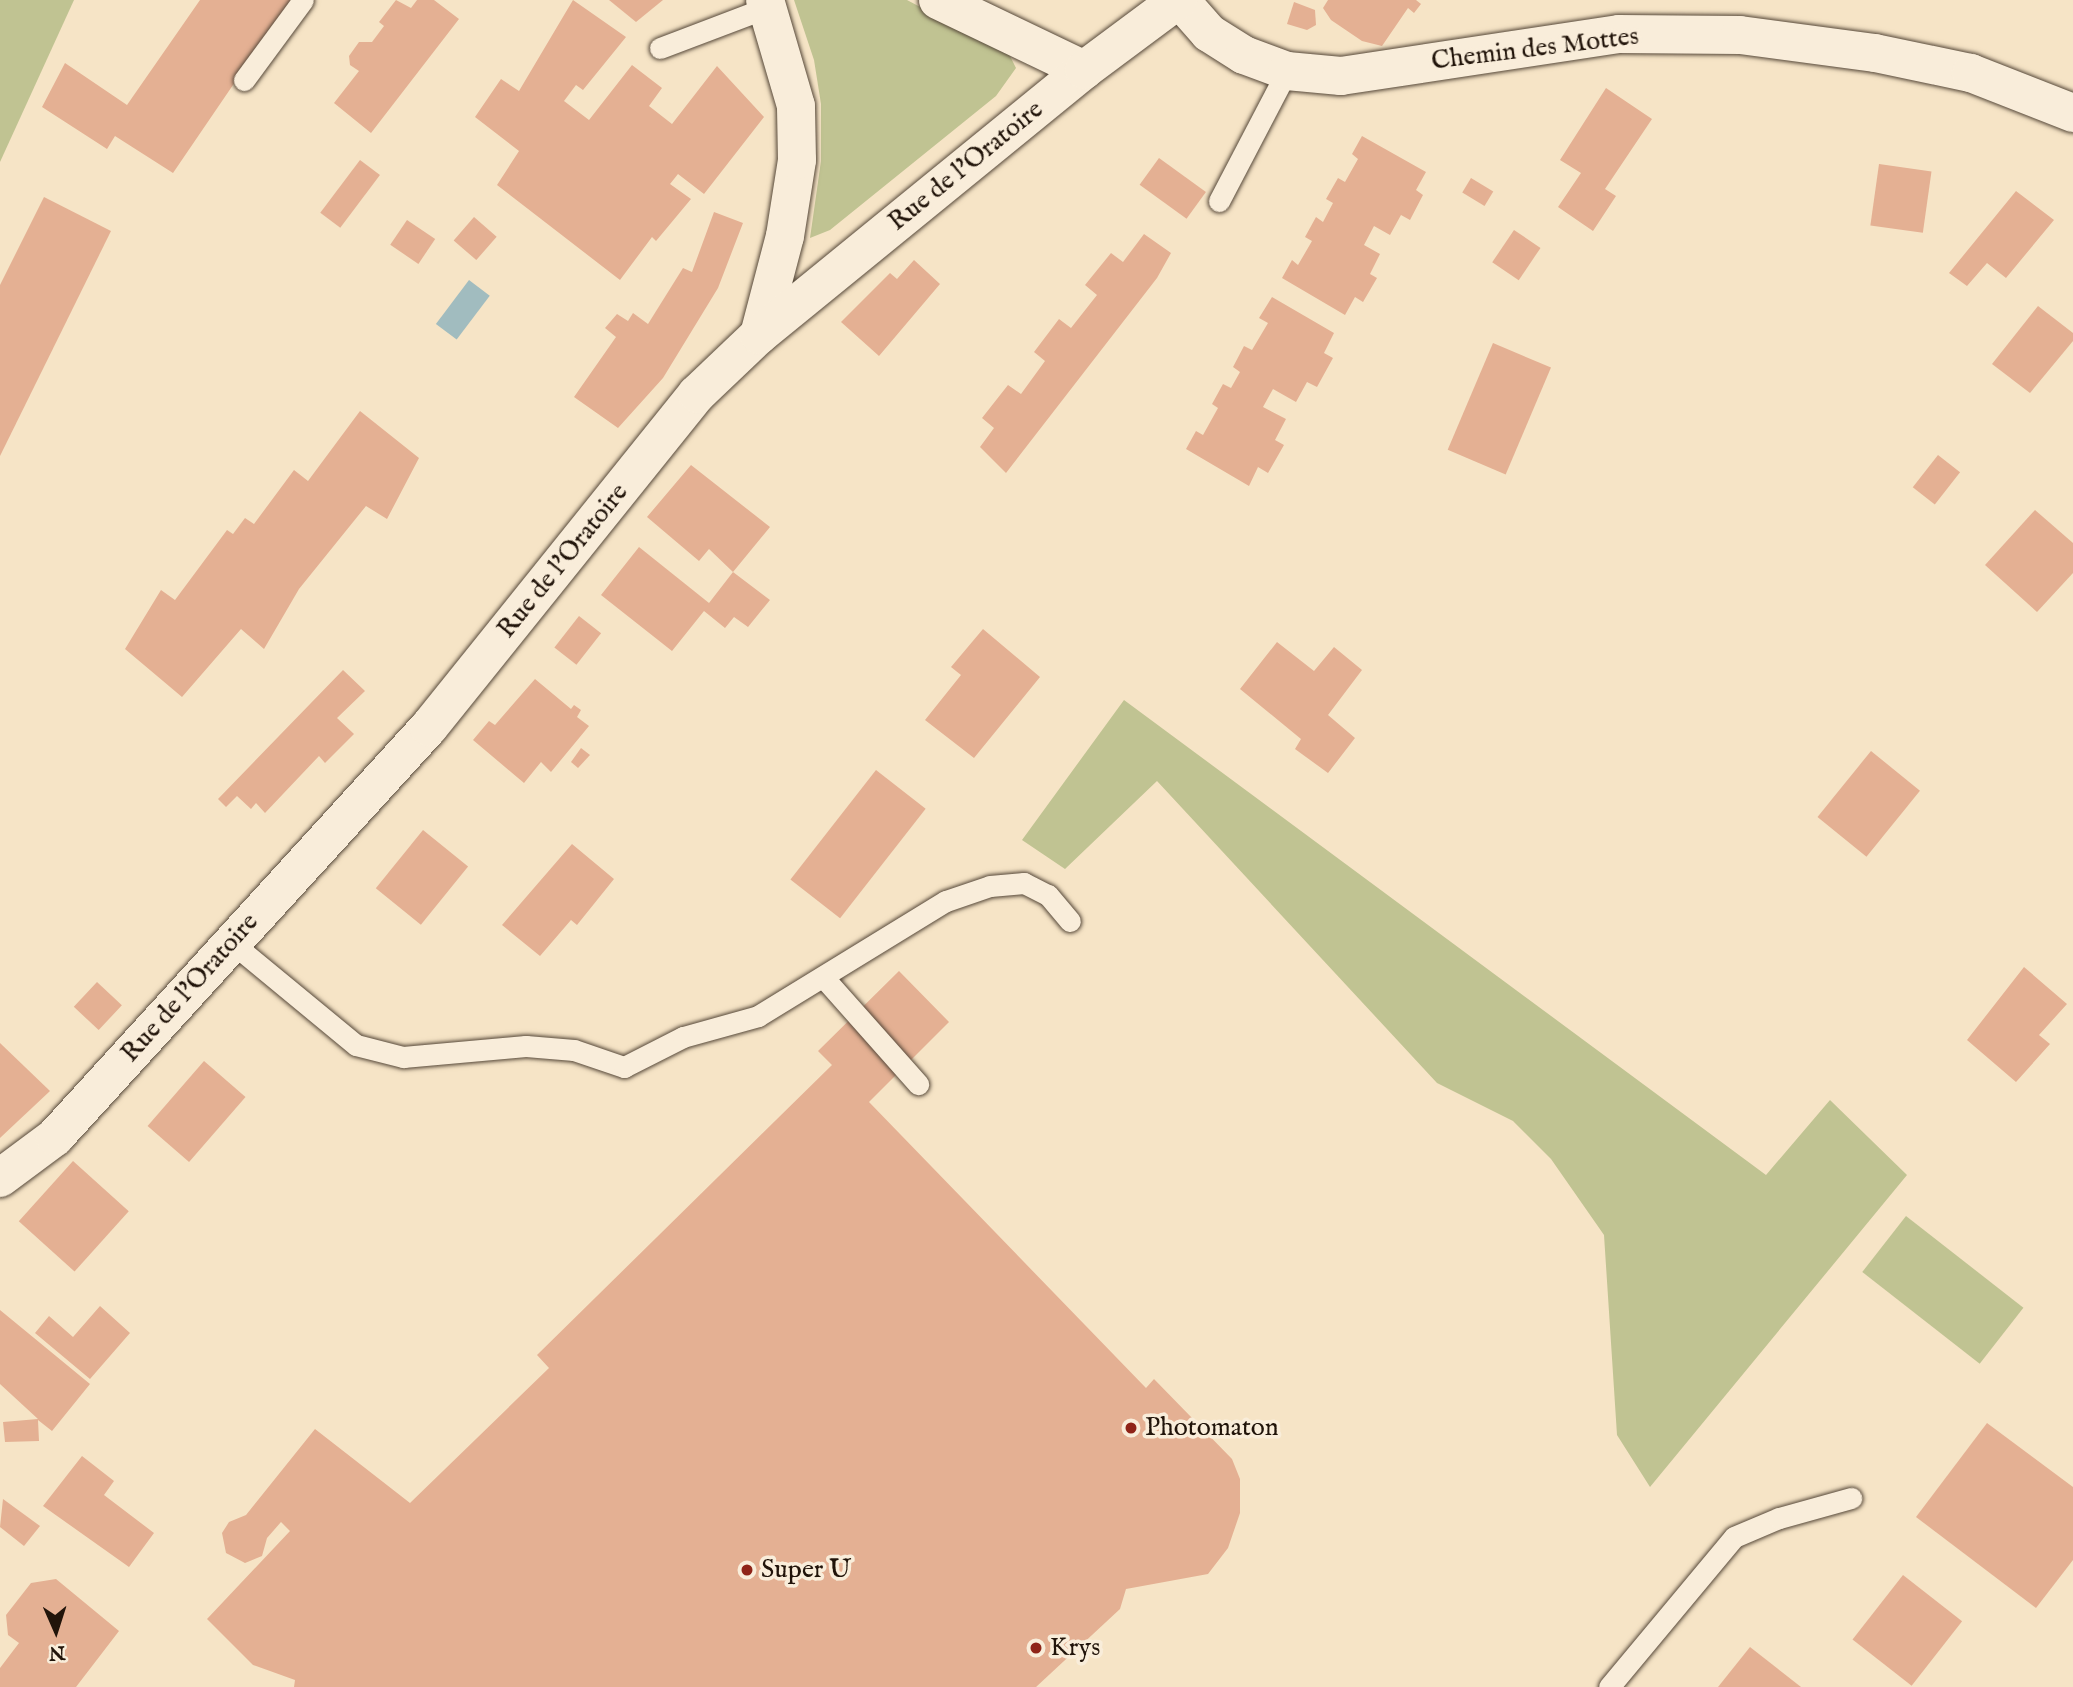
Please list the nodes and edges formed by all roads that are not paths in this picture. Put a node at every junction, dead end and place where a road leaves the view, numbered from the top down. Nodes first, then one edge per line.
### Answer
1 (303, 0) edge
2 (938, 0) edge
3 (1179, 0) edge
4 (767, 4) edge
5 (660, 48) dead end
6 (1084, 70) junction
7 (1287, 71) junction
8 (244, 80) dead end
9 (2073, 113) edge
10 (1219, 201) dead end
11 (759, 335) junction
12 (1070, 921) dead end
13 (231, 942) junction
14 (824, 978) junction
15 (919, 1084) dead end
16 (0, 1178) edge
17 (1851, 1498) dead end
18 (1609, 1687) edge

1 - 8 lane
2 - 6 street
3 - 6 street, Rue de l'Oratoire
3 - 7 street, Chemin des Mottes
4 - 5 lane
4 - 11 street
6 - 11 street, Rue de l'Oratoire
7 - 9 street, Chemin des Mottes
7 - 10 lane
11 - 13 street, Rue de l'Oratoire
12 - 14 lane
13 - 14 lane
13 - 16 street, Rue de l'Oratoire
14 - 15 lane
17 - 18 lane

